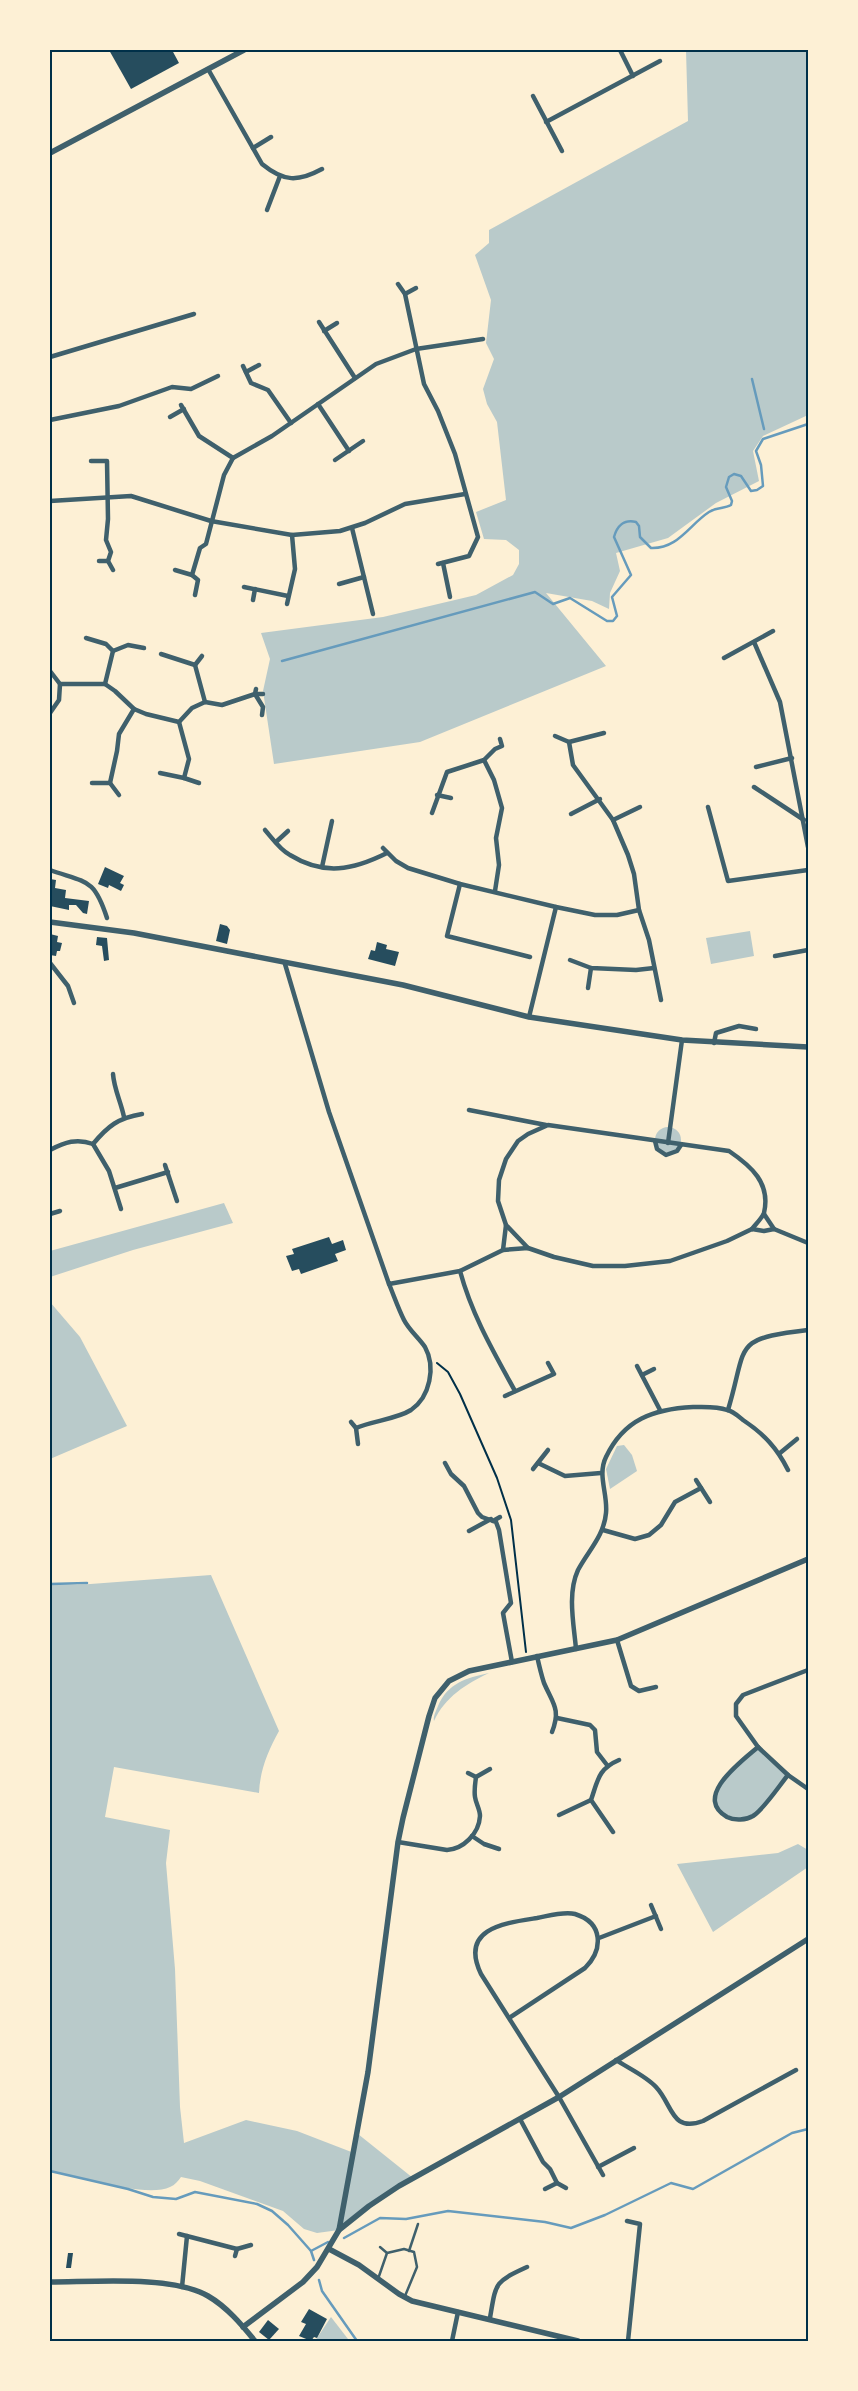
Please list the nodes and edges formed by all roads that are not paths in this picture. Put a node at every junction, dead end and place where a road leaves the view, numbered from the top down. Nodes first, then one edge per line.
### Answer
1 (244, 50) edge
2 (620, 50) edge
3 (660, 61) dead end
4 (208, 69) junction
5 (633, 76) junction
6 (532, 96) dead end
7 (546, 122) junction
8 (271, 137) dead end
9 (253, 148) junction
10 (562, 151) dead end
11 (50, 153) edge
12 (322, 169) dead end
13 (280, 176) junction
14 (267, 210) dead end
15 (398, 284) dead end
16 (416, 288) dead end
17 (405, 294) junction
18 (194, 314) dead end
19 (319, 322) dead end
20 (337, 323) dead end
21 (324, 331) junction
22 (483, 339) dead end
23 (416, 349) junction
24 (50, 357) edge
25 (259, 365) dead end
26 (244, 366) dead end
27 (246, 372) junction
28 (218, 376) dead end
29 (355, 378) junction
30 (318, 404) junction
31 (170, 417) dead end
32 (50, 420) edge
33 (291, 422) junction
34 (363, 441) dead end
35 (349, 451) junction
36 (233, 458) junction
37 (335, 460) dead end
38 (91, 461) dead end
39 (465, 494) junction
40 (108, 496) junction
41 (50, 501) edge
42 (211, 521) junction
43 (352, 528) junction
44 (292, 535) junction
45 (99, 561) dead end
46 (108, 561) junction
47 (113, 570) dead end
48 (175, 570) dead end
49 (192, 575) junction
50 (364, 578) junction
51 (339, 584) dead end
52 (244, 586) dead end
53 (255, 589) junction
54 (195, 595) dead end
55 (288, 596) junction
56 (450, 597) dead end
57 (253, 600) dead end
58 (287, 604) dead end
59 (373, 614) dead end
60 (773, 631) dead end
61 (86, 638) dead end
62 (754, 642) junction
63 (144, 648) dead end
64 (113, 651) junction
65 (161, 654) dead end
66 (202, 656) dead end
67 (724, 658) dead end
68 (195, 665) junction
69 (50, 671) edge
70 (60, 684) junction
71 (105, 684) junction
72 (256, 691) junction
73 (264, 694) dead end
74 (205, 702) junction
75 (134, 709) junction
76 (50, 713) edge
77 (262, 715) dead end
78 (179, 722) junction
79 (604, 733) dead end
80 (555, 736) dead end
81 (500, 740) dead end
82 (569, 742) junction
83 (792, 758) junction
84 (484, 760) junction
85 (756, 767) dead end
86 (160, 773) dead end
87 (184, 778) junction
88 (92, 783) dead end
89 (110, 783) junction
90 (199, 783) dead end
91 (754, 787) dead end
92 (437, 795) junction
93 (119, 796) dead end
94 (451, 798) dead end
95 (600, 800) junction
96 (640, 806) dead end
97 (708, 807) dead end
98 (432, 813) dead end
99 (571, 814) dead end
100 (613, 820) junction
101 (804, 820) junction
102 (332, 821) dead end
103 (265, 830) dead end
104 (288, 830) dead end
105 (276, 842) junction
106 (808, 847) edge
107 (383, 848) dead end
108 (387, 853) junction
109 (322, 867) junction
110 (50, 870) edge
111 (808, 870) edge
112 (460, 884) junction
113 (495, 891) junction
114 (556, 907) junction
115 (639, 910) junction
116 (107, 918) dead end
117 (50, 922) edge
118 (808, 950) edge
119 (775, 956) dead end
120 (530, 957) dead end
121 (570, 960) dead end
122 (50, 963) edge
123 (285, 964) junction
124 (591, 968) junction
125 (654, 968) junction
126 (588, 988) dead end
127 (661, 1000) dead end
128 (74, 1003) dead end
129 (529, 1017) junction
130 (756, 1029) dead end
131 (682, 1040) junction
132 (714, 1043) junction
133 (808, 1047) edge
134 (113, 1074) dead end
135 (469, 1110) dead end
136 (142, 1114) dead end
137 (124, 1117) junction
138 (525, 1122) junction
139 (548, 1125) junction
140 (528, 1134) junction
141 (655, 1141) junction
142 (668, 1143) junction
143 (93, 1144) junction
144 (680, 1145) junction
145 (50, 1150) edge
146 (165, 1165) dead end
147 (168, 1172) junction
148 (115, 1188) junction
149 (177, 1201) dead end
150 (120, 1209) dead end
151 (60, 1211) dead end
152 (50, 1214) edge
153 (764, 1214) junction
154 (506, 1225) junction
155 (752, 1229) junction
156 (774, 1229) junction
157 (808, 1243) edge
158 (528, 1248) junction
159 (503, 1250) junction
160 (460, 1270) junction
161 (390, 1284) junction
162 (808, 1330) edge
163 (548, 1363) dead end
164 (637, 1366) dead end
165 (654, 1369) dead end
166 (642, 1375) junction
167 (515, 1391) junction
168 (505, 1396) dead end
169 (660, 1410) junction
170 (728, 1410) junction
171 (351, 1422) dead end
172 (356, 1428) junction
173 (797, 1439) dead end
174 (358, 1444) dead end
175 (548, 1450) dead end
176 (780, 1454) junction
177 (444, 1463) dead end
178 (538, 1463) junction
179 (533, 1470) dead end
180 (788, 1470) dead end
181 (601, 1473) junction
182 (696, 1480) dead end
183 (701, 1488) junction
184 (710, 1502) dead end
185 (500, 1517) dead end
186 (492, 1520) junction
187 (603, 1530) junction
188 (469, 1531) dead end
189 (808, 1559) edge
190 (616, 1640) junction
191 (576, 1650) junction
192 (536, 1656) junction
193 (512, 1662) junction
194 (808, 1670) edge
195 (656, 1687) dead end
196 (557, 1718) junction
197 (552, 1732) dead end
198 (758, 1747) junction
199 (619, 1760) dead end
200 (607, 1765) junction
201 (490, 1769) dead end
202 (468, 1774) dead end
203 (788, 1775) junction
204 (476, 1778) junction
205 (808, 1789) edge
206 (591, 1800) junction
207 (559, 1816) dead end
208 (613, 1832) dead end
209 (472, 1836) junction
210 (398, 1842) junction
211 (499, 1849) dead end
212 (651, 1905) dead end
213 (656, 1916) junction
214 (661, 1929) dead end
215 (599, 1938) junction
216 (808, 1939) edge
217 (509, 2018) junction
218 (616, 2060) junction
219 (796, 2070) dead end
220 (559, 2097) junction
221 (520, 2119) junction
222 (634, 2148) dead end
223 (598, 2167) junction
224 (602, 2176) dead end
225 (557, 2183) junction
226 (566, 2188) dead end
227 (545, 2189) dead end
228 (628, 2221) dead end
229 (418, 2224) dead end
230 (339, 2230) junction
231 (180, 2234) dead end
232 (187, 2236) junction
233 (251, 2245) dead end
234 (380, 2247) dead end
235 (237, 2248) junction
236 (329, 2249) junction
237 (409, 2250) junction
238 (387, 2254) junction
239 (235, 2256) dead end
240 (527, 2267) dead end
241 (378, 2279) junction
242 (50, 2282) edge
243 (182, 2287) junction
244 (405, 2298) junction
245 (458, 2312) junction
246 (490, 2318) junction
247 (243, 2327) junction
248 (252, 2340) edge
249 (452, 2341) edge
250 (578, 2341) edge
251 (628, 2341) edge

1 - 4 street
2 - 5 street
3 - 5 street
4 - 9 street
4 - 11 street
5 - 7 street
6 - 7 street
7 - 10 street
8 - 9 street
9 - 13 street
12 - 13 street
13 - 14 street
15 - 17 street
16 - 17 street
17 - 23 street
18 - 24 street
19 - 21 street
20 - 21 street
21 - 29 street
22 - 23 street
23 - 29 street
23 - 39 street
25 - 27 street
26 - 27 street
27 - 33 street
28 - 32 street
29 - 30 street
30 - 33 street
30 - 35 street
31 - 36 street
33 - 36 street
34 - 35 street
35 - 37 street
36 - 42 street
38 - 40 street
39 - 43 street
39 - 56 street
40 - 41 street
40 - 42 street
40 - 46 street
42 - 44 street
42 - 49 street
43 - 44 street
43 - 50 street
44 - 55 street
45 - 46 street
46 - 47 street
48 - 49 street
49 - 54 street
50 - 51 street
50 - 59 street
52 - 53 street
53 - 55 street
53 - 57 street
55 - 58 street
60 - 62 street
61 - 64 street
62 - 67 street
62 - 83 street
63 - 64 street
64 - 71 street
65 - 68 street
66 - 68 street
68 - 74 street
69 - 70 street
70 - 71 street
70 - 76 street
71 - 75 street
72 - 73 street
72 - 74 street
72 - 77 street
74 - 78 street
75 - 78 street
75 - 89 street
78 - 87 street
79 - 82 street
80 - 82 street
81 - 84 street
82 - 95 street
83 - 85 street
83 - 101 street
84 - 92 street
84 - 113 street
86 - 87 street
87 - 90 street
88 - 89 street
89 - 93 street
91 - 101 street
92 - 94 street
92 - 98 street
95 - 99 street
95 - 100 street
96 - 100 street
97 - 111 street
100 - 115 street
101 - 106 street
102 - 109 street
103 - 105 street
104 - 105 street
105 - 109 street
107 - 108 street
108 - 109 street
108 - 112 street
110 - 116 street
112 - 113 street
112 - 120 street
113 - 114 street
114 - 115 street
114 - 129 street
115 - 125 street
117 - 123 street
118 - 119 street
121 - 124 street
122 - 128 street
123 - 129 street
123 - 161 street
124 - 125 street
124 - 126 street
125 - 127 street
129 - 131 street
130 - 132 street
131 - 132 street
131 - 142 street
132 - 133 street
134 - 137 street
135 - 138 street
136 - 137 street
137 - 143 street
138 - 139 street
138 - 140 street
139 - 140 street
139 - 141 street
140 - 154 street
141 - 142 street
141 - 144 street
142 - 144 street
143 - 145 street
143 - 148 street
144 - 153 street
146 - 147 street
147 - 148 street
147 - 149 street
148 - 150 street
151 - 152 street
153 - 155 street
153 - 156 street
154 - 158 street
154 - 159 street
155 - 156 street
155 - 158 street
156 - 157 street
158 - 159 street
159 - 160 street
160 - 161 street
160 - 167 street
161 - 172 street
162 - 170 street
163 - 167 street
164 - 166 street
165 - 166 street
166 - 169 street
167 - 168 street
169 - 170 street
169 - 181 street
170 - 176 street
171 - 172 street
172 - 174 street
173 - 176 street
175 - 178 street
176 - 180 street
177 - 186 street
178 - 179 street
178 - 181 street
181 - 187 street
182 - 183 street
183 - 184 street
183 - 187 street
185 - 186 street
186 - 188 street
186 - 193 street
187 - 191 street
189 - 190 street
190 - 191 street
190 - 195 street
191 - 192 street
192 - 193 street
192 - 196 street
193 - 210 street
194 - 198 street
196 - 197 street
196 - 200 street
198 - 203 street
198 - 203 street
199 - 200 street
200 - 206 street
201 - 204 street
202 - 204 street
203 - 205 street
204 - 209 street
206 - 207 street
206 - 208 street
209 - 210 street
209 - 211 street
210 - 230 street
212 - 213 street
213 - 214 street
213 - 215 street
215 - 217 street
215 - 217 street
216 - 218 street
217 - 220 street
218 - 219 street
218 - 220 street
220 - 221 street
220 - 223 street
221 - 225 street
221 - 230 street
222 - 223 street
223 - 224 street
225 - 226 street
225 - 227 street
228 - 251 street
229 - 237 lane
230 - 236 street
231 - 232 street
232 - 235 street
232 - 243 street
233 - 235 street
234 - 238 lane
235 - 239 street
236 - 241 street
236 - 247 street
237 - 238 lane
237 - 244 lane
238 - 241 lane
240 - 246 street
241 - 244 street
242 - 243 street
243 - 247 street
244 - 245 street
245 - 246 street
245 - 249 street
246 - 250 street
247 - 248 street

